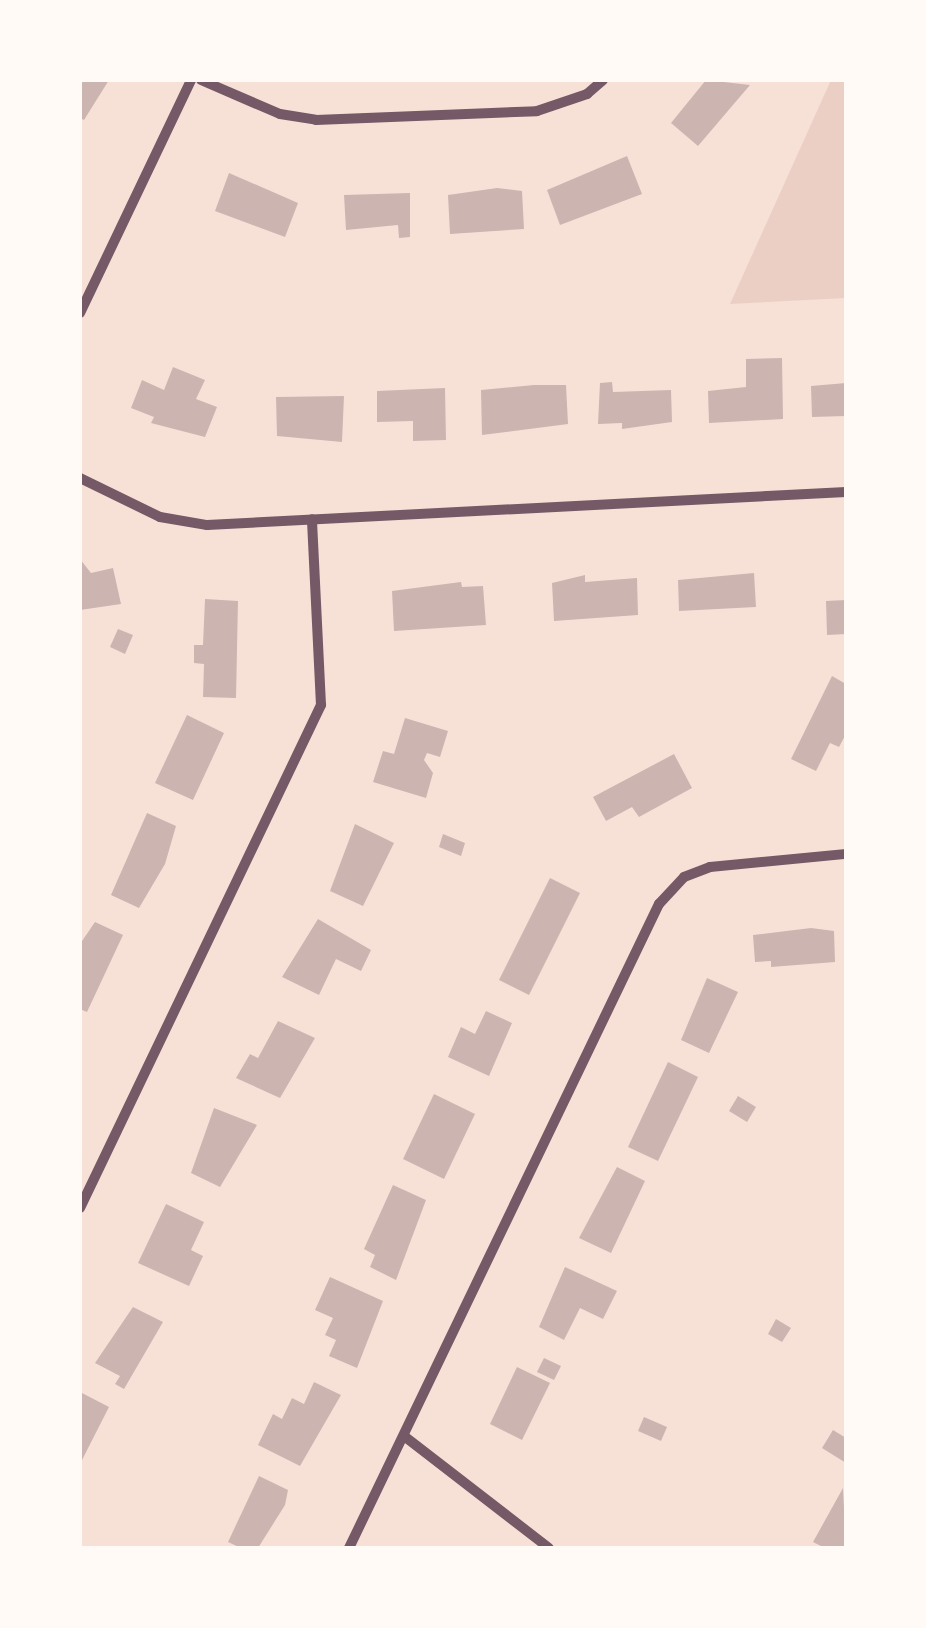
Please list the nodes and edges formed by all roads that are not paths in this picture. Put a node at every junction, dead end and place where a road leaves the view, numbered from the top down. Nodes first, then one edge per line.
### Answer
1 (191, 80) edge
2 (201, 80) edge
3 (603, 80) edge
4 (80, 313) edge
5 (80, 478) edge
6 (846, 492) edge
7 (312, 520) junction
8 (846, 854) edge
9 (80, 1208) edge
10 (404, 1436) junction
11 (349, 1548) edge
12 (549, 1548) edge

1 - 4 street
2 - 3 street
5 - 7 street
6 - 7 street
7 - 9 street
8 - 10 street
10 - 11 street
10 - 12 street

